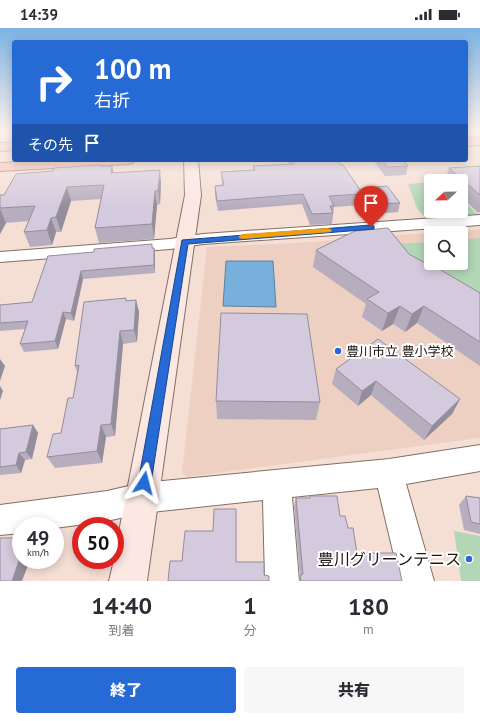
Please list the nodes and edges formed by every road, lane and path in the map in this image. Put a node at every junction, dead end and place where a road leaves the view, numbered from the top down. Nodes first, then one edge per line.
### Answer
1 (91, 162) edge
2 (191, 162) edge
3 (0, 167) edge
4 (480, 220) edge
5 (184, 242) junction
6 (0, 257) edge
7 (480, 458) edge
8 (390, 473) junction
9 (277, 485) junction
10 (142, 498) junction
11 (0, 520) edge
12 (128, 581) edge
13 (282, 581) edge
14 (417, 581) edge

1 - 3 highway
2 - 5 main road
4 - 5 street
5 - 6 street
5 - 10 main road
7 - 8 street
8 - 9 street
8 - 14 street
9 - 10 street
9 - 13 street
10 - 11 street
10 - 12 main road

